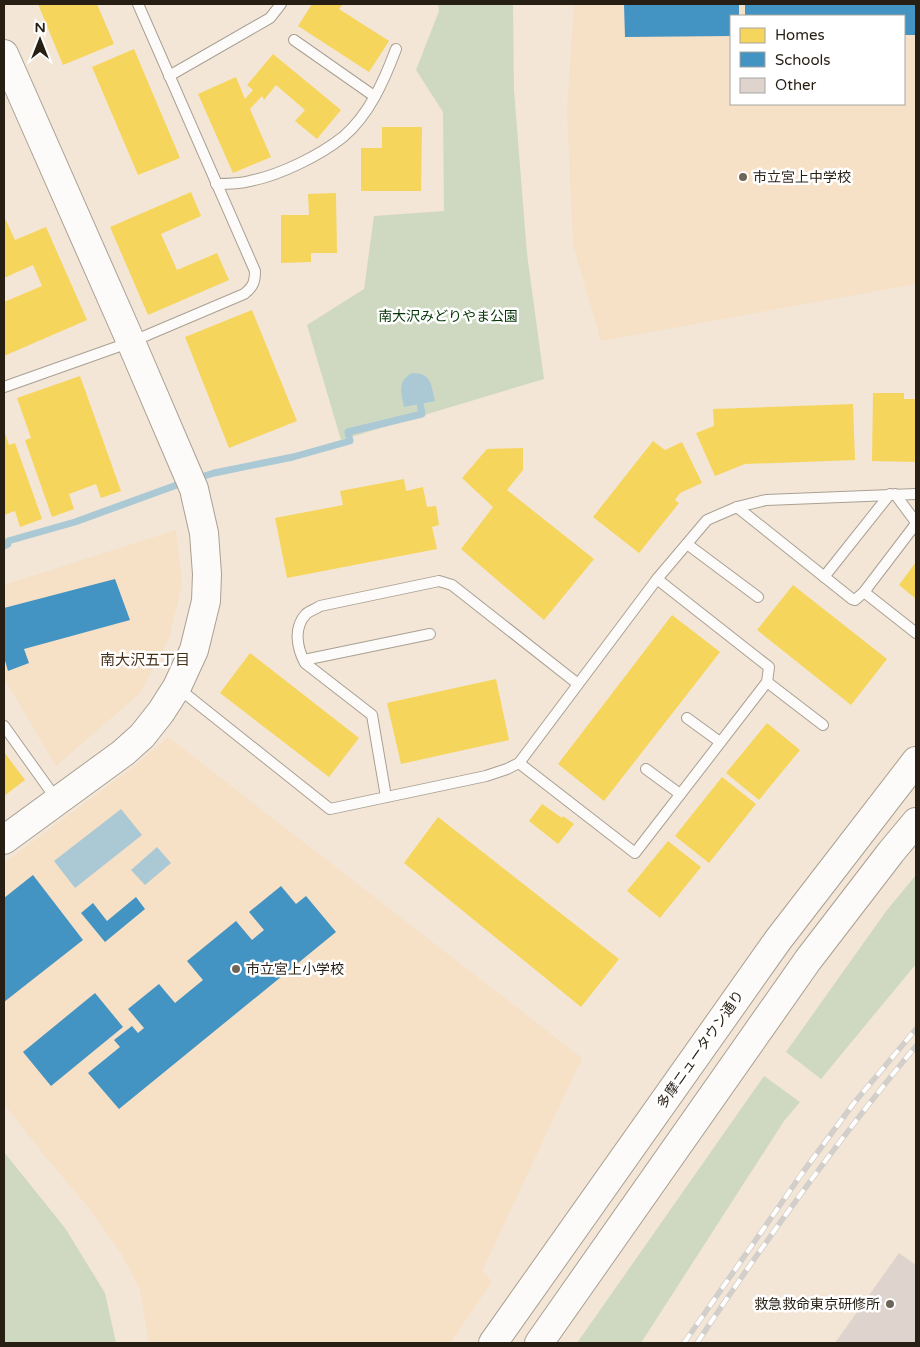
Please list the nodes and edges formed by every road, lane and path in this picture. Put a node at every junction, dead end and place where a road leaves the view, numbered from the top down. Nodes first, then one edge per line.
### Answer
1 (138, 4) edge
2 (281, 4) edge
3 (294, 40) dead end
4 (396, 49) dead end
5 (4, 54) edge
6 (169, 76) junction
7 (374, 96) junction
8 (216, 184) junction
9 (131, 342) junction
10 (4, 387) edge
11 (896, 494) junction
12 (916, 494) edge
13 (737, 507) junction
14 (687, 544) junction
15 (824, 577) junction
16 (657, 579) junction
17 (864, 592) junction
18 (758, 597) dead end
19 (916, 633) edge
20 (430, 634) dead end
21 (304, 660) junction
22 (767, 682) junction
23 (578, 684) junction
24 (178, 687) junction
25 (687, 718) dead end
26 (823, 725) dead end
27 (4, 726) edge
28 (720, 742) junction
29 (916, 761) edge
30 (519, 763) junction
31 (646, 769) dead end
32 (680, 794) junction
33 (386, 798) junction
34 (57, 800) junction
35 (916, 822) edge
36 (4, 840) edge
37 (493, 1343) edge
38 (539, 1343) edge

1 - 6 lane
2 - 6 lane
3 - 7 lane
4 - 7 lane
5 - 9 main road
6 - 8 lane
7 - 8 lane
8 - 9 lane
9 - 10 lane
9 - 24 main road
11 - 12 lane
11 - 13 lane
11 - 15 lane
11 - 17 lane
13 - 14 lane
13 - 15 lane
14 - 16 lane
14 - 18 lane
15 - 17 lane
16 - 22 lane
16 - 23 lane
17 - 19 lane
20 - 21 lane
21 - 23 lane
21 - 33 lane
22 - 26 lane
22 - 28 lane
23 - 30 lane
24 - 33 lane
24 - 34 main road
25 - 28 lane
27 - 34 lane
28 - 32 lane
29 - 37 main road, 多摩ニュータウン通り
30 - 32 lane
30 - 33 lane
31 - 32 lane
34 - 36 main road
35 - 38 main road

